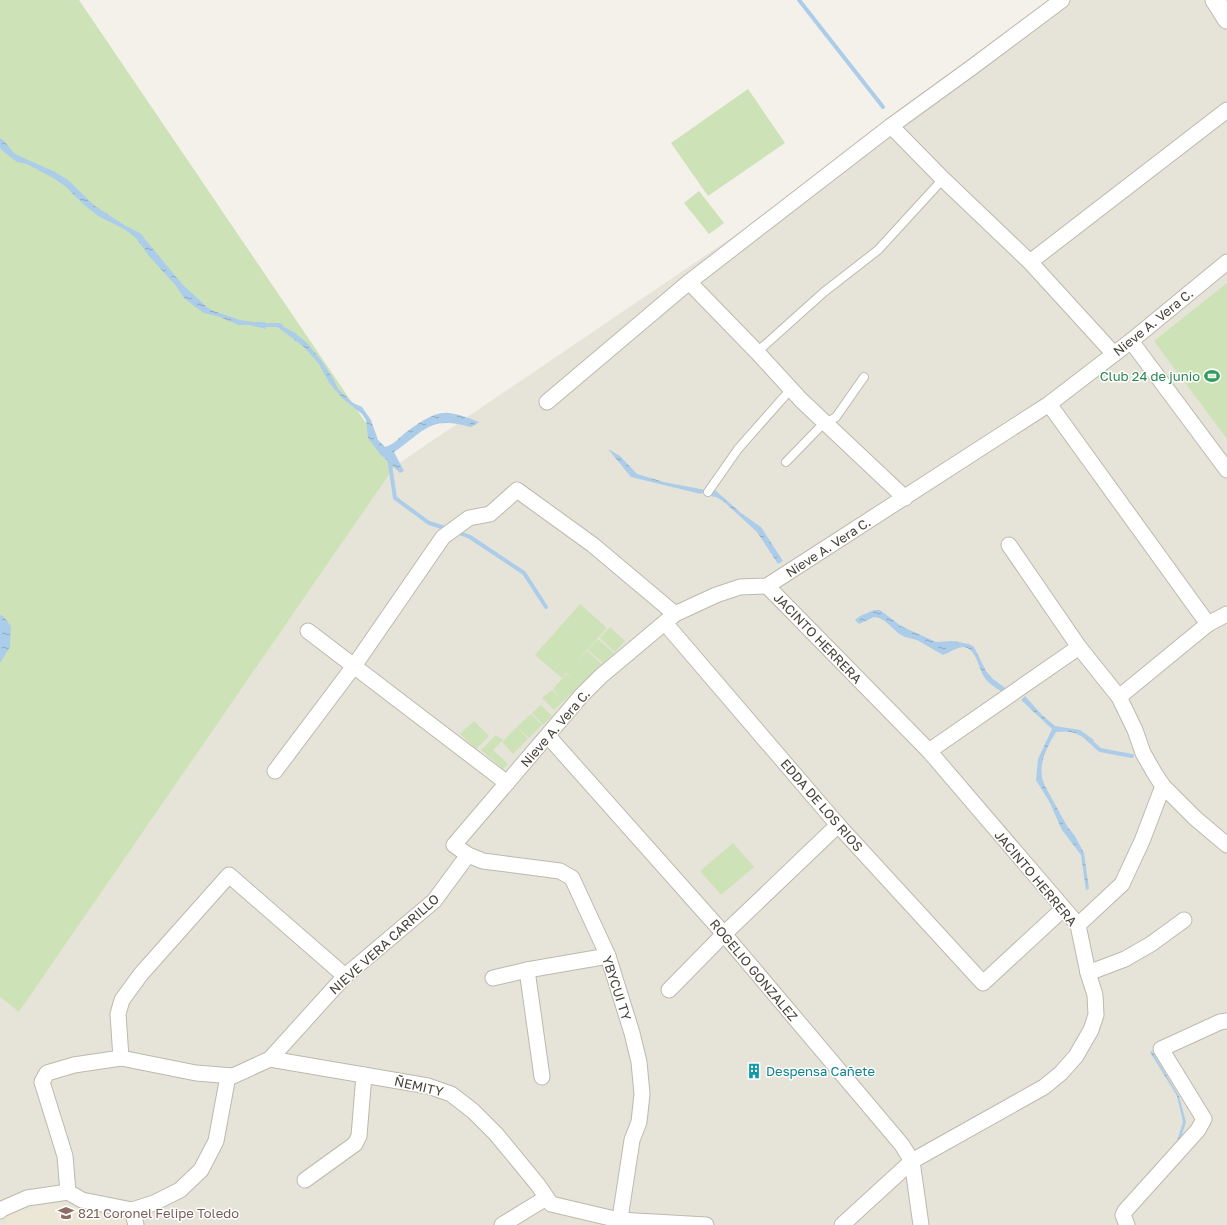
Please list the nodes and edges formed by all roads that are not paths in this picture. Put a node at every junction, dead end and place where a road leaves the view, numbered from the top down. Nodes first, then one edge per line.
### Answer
1 (1062, 0) edge
2 (1215, 0) edge
3 (1227, 19) edge
4 (1227, 110) edge
5 (891, 126) junction
6 (943, 179) junction
7 (1030, 262) junction
8 (1227, 262) edge
9 (689, 282) junction
10 (1131, 341) junction
11 (757, 352) junction
12 (1114, 354) junction
13 (864, 377) dead end
14 (791, 389) junction
15 (547, 402) dead end
16 (1049, 404) junction
17 (825, 422) junction
18 (786, 462) dead end
19 (1227, 470) edge
20 (708, 492) dead end
21 (905, 498) junction
22 (1009, 545) dead end
23 (767, 586) junction
24 (1227, 614) edge
25 (670, 618) junction
26 (1208, 624) junction
27 (308, 631) dead end
28 (1079, 647) junction
29 (354, 666) junction
30 (1119, 697) junction
31 (548, 736) junction
32 (929, 752) junction
33 (275, 772) dead end
34 (507, 783) junction
35 (1164, 786) junction
36 (838, 825) junction
37 (454, 845) joint
38 (1227, 845) edge
39 (468, 855) junction
40 (1063, 909) junction
41 (1184, 920) dead end
42 (1078, 925) junction
43 (724, 934) junction
44 (608, 956) junction
45 (527, 970) junction
46 (1088, 973) junction
47 (345, 976) junction
48 (493, 978) dead end
49 (669, 990) dead end
50 (1227, 1020) edge
51 (121, 1058) junction
52 (270, 1059) junction
53 (364, 1075) junction
54 (228, 1076) junction
55 (542, 1077) dead end
56 (912, 1161) junction
57 (305, 1180) dead end
58 (68, 1192) junction
59 (546, 1198) junction
60 (132, 1210) junction
61 (0, 1211) edge
62 (619, 1222) edge
63 (136, 1225) edge
64 (502, 1225) edge
65 (706, 1225) edge
66 (842, 1225) edge
67 (921, 1225) edge
68 (1127, 1225) edge

1 - 5 street
2 - 3 street
4 - 7 street
5 - 6 street
5 - 9 street
6 - 7 street
6 - 11 lane
7 - 12 street
8 - 10 street, Nieve A. Vera C.
9 - 11 street
9 - 15 street
10 - 12 street, Nieve A. Vera C.
10 - 19 street
11 - 14 street
12 - 16 street, Nieve A. Vera C.
13 - 17 lane
14 - 17 street
14 - 20 lane
16 - 21 street, Nieve A. Vera C.
16 - 26 street
17 - 18 lane
17 - 21 street
21 - 23 street, Nieve A. Vera C.
22 - 28 street
23 - 25 street, Nieve A. Vera C.
23 - 32 street, JACINTO HERRERA
24 - 26 street
25 - 29 street, EDDA DE LOS RIOS
25 - 31 street, Nieve A. Vera C.
25 - 36 street, EDDA DE LOS RIOS
26 - 30 street
27 - 29 street
28 - 30 street
28 - 32 street
29 - 33 street
29 - 34 street
30 - 35 street
31 - 34 street, Nieve A. Vera C.
31 - 43 street, ROGELIO GONZALEZ
32 - 40 street, JACINTO HERRERA
34 - 37 street, Nieve A. Vera C.
35 - 38 street
35 - 42 street
36 - 40 street, EDDA DE LOS RIOS
36 - 43 street
37 - 39 street, YBYCUI TY
39 - 44 street, YBYCUI TY
39 - 47 street, NIEVE VERA CARRILLO
40 - 42 street, JACINTO HERRERA
41 - 46 street
42 - 46 street, JACINTO HERRERA
43 - 49 street
43 - 56 street, ROGELIO GONZALEZ
44 - 45 street
44 - 62 street, YBYCUI TY
45 - 48 street
45 - 55 street
46 - 56 street, JACINTO HERRERA
47 - 51 street
47 - 52 street, NIEVE VERA CARRILLO
50 - 68 street
51 - 54 street, NIEVE VERA CARRILLO
51 - 58 street, NIEVE VERA CARRILLO
52 - 53 street, ÑEMITY
52 - 54 street, NIEVE VERA CARRILLO
53 - 57 street
53 - 59 street, ÑEMITY
54 - 60 street
56 - 66 street, JACINTO HERRERA
56 - 67 street, ROGELIO GONZALEZ
58 - 60 street
58 - 61 street
59 - 62 street
59 - 64 street
60 - 63 street
62 - 65 street

